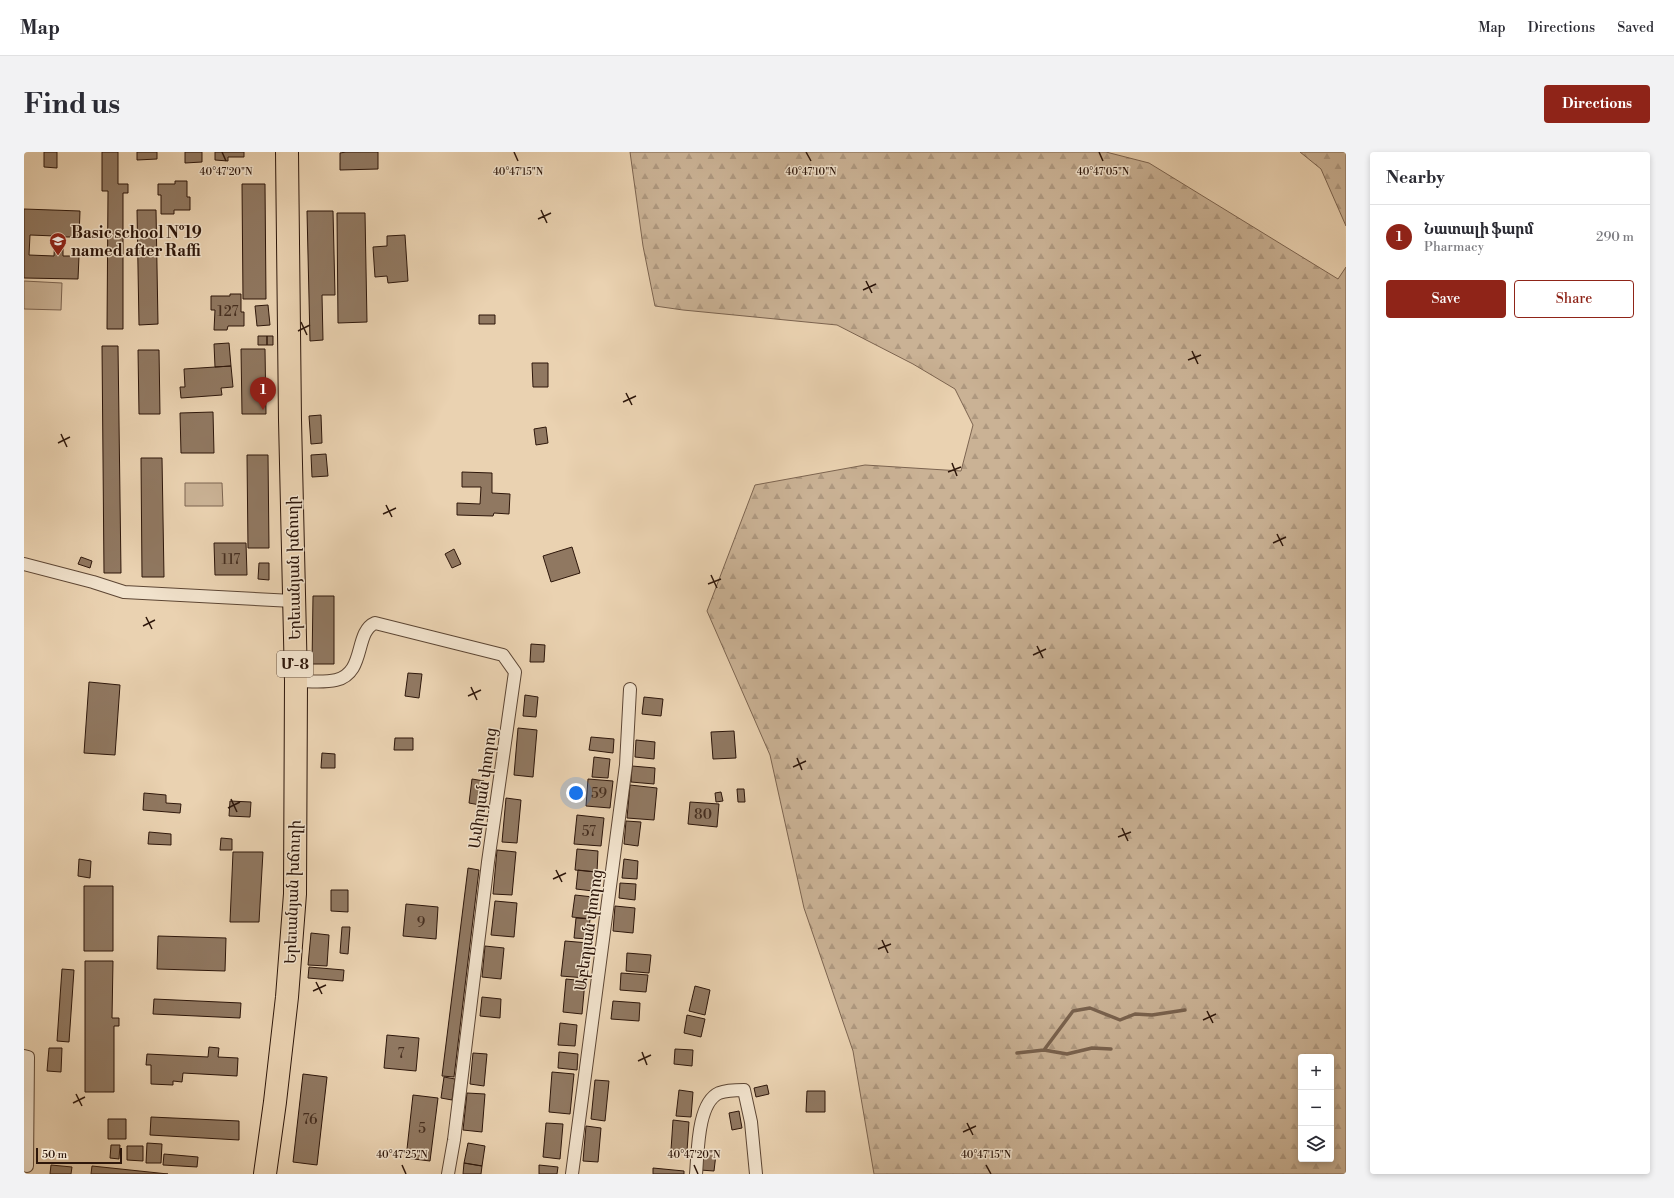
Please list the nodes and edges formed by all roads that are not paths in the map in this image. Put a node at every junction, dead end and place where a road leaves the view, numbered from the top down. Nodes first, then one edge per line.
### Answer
1 (287, 152) edge
2 (24, 564) edge
3 (294, 600) junction
4 (296, 681) junction
5 (630, 689) dead end
6 (24, 1056) edge
7 (26, 1166) dead end
8 (265, 1174) edge
9 (448, 1174) edge
10 (572, 1174) edge
11 (696, 1174) edge
12 (756, 1174) edge

1 - 3 highway, Երեւանյան խճուղի / Մ-8
2 - 3 street
3 - 4 highway, Երեւանյան խճուղի / Մ-8
4 - 8 highway, Երեւանյան խճուղի / Մ-8
4 - 9 street, Ամիրյան փողոց
5 - 10 street, Աբեղյան փողոց
6 - 7 street
11 - 12 street

